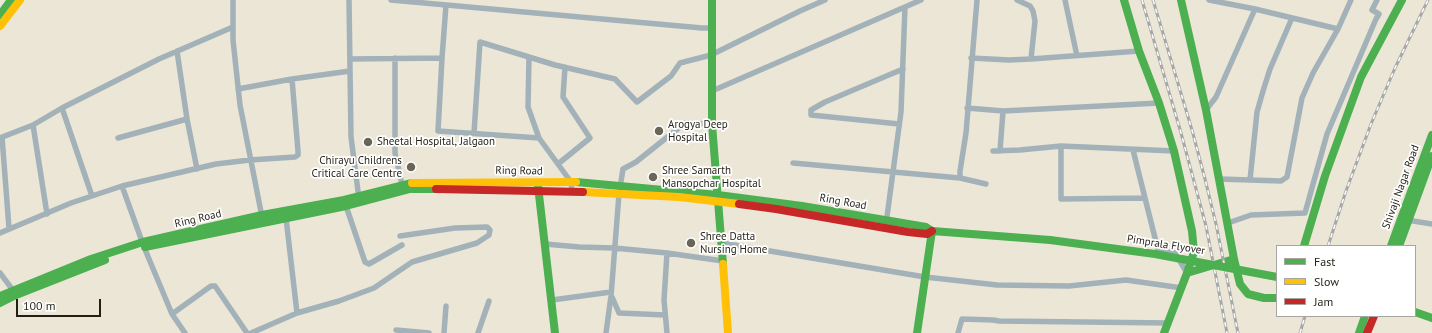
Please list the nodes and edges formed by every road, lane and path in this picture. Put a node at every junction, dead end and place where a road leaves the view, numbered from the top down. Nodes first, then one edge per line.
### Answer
1 (3, 0) edge
2 (11, 0) edge
3 (20, 0) edge
4 (233, 0) edge
5 (349, 0) edge
6 (391, 0) edge
7 (712, 0) edge
8 (825, 0) edge
9 (921, 0) edge
10 (977, 0) edge
11 (1017, 0) edge
12 (1066, 0) edge
13 (1124, 0) edge
14 (1181, 0) edge
15 (1209, 0) edge
16 (1351, 0) edge
17 (1376, 0) edge
18 (1402, 0) edge
19 (0, 4) edge
20 (446, 5) junction
21 (904, 7) junction
22 (1255, 9) junction
23 (0, 15) edge
24 (1292, 18) junction
25 (0, 26) edge
26 (233, 27) junction
27 (711, 28) junction
28 (1338, 29) junction
29 (176, 51) junction
30 (1139, 51) junction
31 (711, 55) junction
32 (1077, 56) junction
33 (529, 57) junction
34 (395, 58) junction
35 (442, 58) junction
36 (971, 58) junction
37 (350, 59) junction
38 (1031, 59) junction
39 (565, 67) junction
40 (903, 69) junction
41 (350, 71) junction
42 (292, 79) junction
43 (238, 89) junction
44 (712, 91) junction
45 (1159, 103) junction
46 (62, 108) junction
47 (968, 108) junction
48 (1206, 110) junction
49 (1003, 111) junction
50 (186, 119) junction
51 (712, 124) junction
52 (900, 124) junction
53 (32, 125) junction
54 (474, 133) junction
55 (1, 137) edge
56 (1432, 137) edge
57 (118, 138) dead end
58 (539, 138) junction
59 (1061, 146) junction
60 (1133, 150) junction
61 (993, 151) dead end
62 (1000, 151) junction
63 (1174, 151) junction
64 (1432, 156) edge
65 (250, 160) junction
66 (793, 163) dead end
67 (558, 164) junction
68 (197, 169) junction
69 (893, 172) junction
70 (960, 178) junction
71 (1219, 179) junction
72 (1250, 180) junction
73 (986, 184) dead end
74 (122, 186) junction
75 (572, 186) junction
76 (538, 187) junction
77 (402, 188) junction
78 (619, 190) junction
79 (92, 196) junction
80 (1145, 198) junction
81 (359, 199) junction
82 (719, 199) junction
83 (346, 206) junction
84 (47, 214) junction
85 (286, 218) junction
86 (262, 219) junction
87 (1405, 220) junction
88 (1228, 223) junction
89 (885, 224) junction
90 (1432, 224) edge
91 (10, 228) junction
92 (932, 231) junction
93 (0, 233) edge
94 (400, 236) dead end
95 (1050, 240) joint
96 (722, 243) junction
97 (545, 244) junction
98 (144, 245) junction
99 (402, 245) dead end
100 (1304, 245) edge
101 (1392, 245) edge
102 (1399, 245) edge
103 (614, 248) junction
104 (667, 253) junction
105 (1234, 259) junction
106 (723, 261) junction
107 (0, 272) edge
108 (1187, 273) junction
109 (1276, 276) edge
110 (925, 277) junction
111 (1182, 288) junction
112 (15, 293) junction
113 (611, 294) junction
114 (0, 296) edge
115 (1276, 298) edge
116 (552, 300) junction
117 (489, 301) dead end
118 (0, 303) edge
119 (446, 306) dead end
120 (1416, 312) edge
121 (297, 313) junction
122 (172, 314) junction
123 (665, 315) junction
124 (1365, 317) edge
125 (1374, 317) edge
126 (1432, 318) edge
127 (1169, 323) junction
128 (396, 330) dead end
129 (185, 333) edge
130 (247, 333) edge
131 (250, 333) edge
132 (429, 333) edge
133 (444, 333) edge
134 (478, 333) edge
135 (554, 333) edge
136 (606, 333) edge
137 (667, 333) edge
138 (728, 333) edge
139 (917, 333) edge
140 (958, 333) edge
141 (1164, 333) edge
142 (1359, 333) edge
143 (1367, 333) edge

1 - 19 main road
2 - 23 main road
3 - 25 main road
4 - 26 street
5 - 37 street
6 - 20 street
7 - 27 main road
8 - 31 street
9 - 21 street
10 - 36 street
11 - 38 street
12 - 32 street
13 - 30 main road
14 - 48 main road
15 - 22 street
16 - 28 street
17 - 88 street
18 - 100 main road
20 - 27 street
20 - 35 street
21 - 40 street
21 - 44 street
22 - 24 street
22 - 48 street
24 - 28 street
24 - 72 street
26 - 29 street
26 - 43 street
27 - 31 main road
28 - 72 street
29 - 46 street
29 - 50 street
30 - 32 street
30 - 45 main road
31 - 39 street
31 - 44 main road
32 - 38 street
33 - 39 street
33 - 54 street
33 - 58 street
34 - 35 street
34 - 37 street
34 - 77 street
35 - 54 street
36 - 38 street
36 - 47 street
37 - 41 street
39 - 67 street
40 - 52 street
40 - 52 street
41 - 42 street
41 - 81 street
42 - 43 street
42 - 65 street
43 - 65 street
44 - 51 main road
45 - 49 street
45 - 63 main road
46 - 53 street
46 - 79 street
47 - 49 street
47 - 70 street
48 - 71 main road
49 - 62 street
50 - 57 street
50 - 68 street
51 - 78 street
51 - 82 main road
52 - 69 street
53 - 55 street
53 - 84 street
54 - 58 street
55 - 91 street
56 - 87 main road, Shivaji Nagar Road
58 - 67 street
59 - 60 street
59 - 62 street
59 - 80 street
60 - 63 street
60 - 80 street
61 - 62 street
63 - 108 main road
64 - 87 main road, Shivaji Nagar Road
65 - 68 street
65 - 86 street
66 - 69 street
67 - 75 street
68 - 74 street
69 - 70 street
69 - 89 street
70 - 73 street
71 - 72 street
71 - 88 main road
74 - 79 street
74 - 98 street
75 - 76 main road, Ring Road
75 - 78 main road, Ring Road
76 - 77 main road, Ring Road
76 - 97 main road
77 - 81 main road, Ring Road
78 - 82 main road, Ring Road
78 - 103 street
79 - 84 street
80 - 108 street
81 - 83 main road
81 - 86 main road, Ring Road
82 - 89 main road, Ring Road
82 - 96 main road
83 - 85 main road
83 - 99 street
84 - 91 street
85 - 86 main road
85 - 121 street
86 - 98 main road, Ring Road
87 - 90 street
87 - 101 main road, Shivaji Nagar Road
87 - 102 main road, Shivaji Nagar Road
88 - 105 main road
89 - 92 main road, Ring Road
91 - 93 street
92 - 95 main road, Ring Road
92 - 110 main road
94 - 121 street
95 - 109 main road, Pimprala Flyover, bridge
96 - 106 main road
96 - 110 street
97 - 103 street
97 - 116 main road
98 - 112 main road, Ring Road
98 - 122 street
103 - 104 street
103 - 113 street
104 - 106 street
104 - 123 street
105 - 108 main road
105 - 115 main road
106 - 138 main road
107 - 112 street
108 - 111 main road
110 - 111 street
110 - 139 main road
111 - 127 main road
112 - 114 main road, Ring Road
112 - 118 main road
113 - 116 street
113 - 123 street
113 - 136 street
116 - 135 main road
117 - 134 street
119 - 133 street
120 - 126 main road
121 - 131 street
122 - 129 street
122 - 130 street
123 - 137 street
124 - 142 main road
125 - 143 main road
127 - 140 street
127 - 141 main road
128 - 132 street

